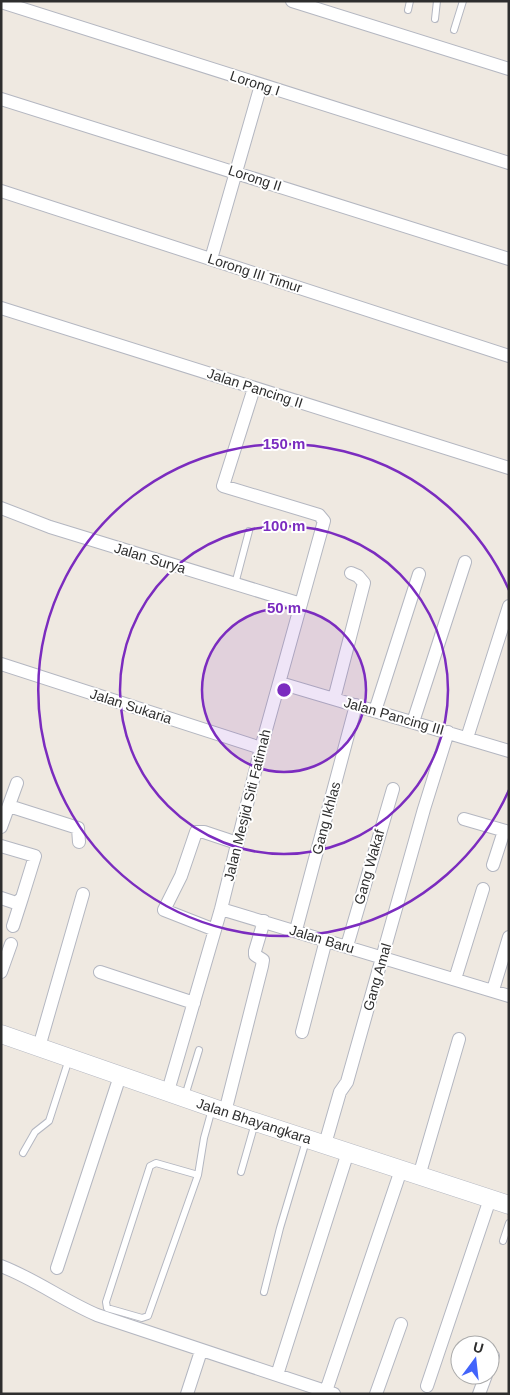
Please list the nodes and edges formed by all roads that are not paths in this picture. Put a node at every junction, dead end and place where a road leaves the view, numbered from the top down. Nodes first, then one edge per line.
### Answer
1 (292, 1) edge
2 (410, 1) edge
3 (437, 1) edge
4 (463, 1) edge
5 (1, 2) edge
6 (408, 10) dead end
7 (435, 19) dead end
8 (454, 30) dead end
9 (509, 69) edge
10 (261, 84) junction
11 (1, 99) edge
12 (509, 163) edge
13 (236, 172) junction
14 (1, 191) edge
15 (211, 259) junction
16 (509, 259) edge
17 (1, 308) edge
18 (509, 356) edge
19 (254, 388) junction
20 (509, 468) edge
21 (1, 508) edge
22 (249, 531) dead end
23 (465, 562) dead end
24 (351, 573) dead end
25 (419, 574) dead end
26 (235, 584) junction
27 (301, 604) junction
28 (509, 606) edge
29 (1, 664) edge
30 (280, 683) junction
31 (334, 699) junction
32 (356, 705) junction
33 (375, 710) junction
34 (413, 722) junction
35 (448, 732) junction
36 (467, 738) junction
37 (261, 748) junction
38 (509, 752) edge
39 (17, 783) dead end
40 (393, 789) dead end
41 (9, 806) junction
42 (464, 819) dead end
43 (1, 827) edge
44 (506, 831) edge
45 (79, 842) dead end
46 (237, 843) junction
47 (1, 846) edge
48 (494, 865) dead end
49 (483, 889) dead end
50 (83, 894) dead end
51 (1, 898) edge
52 (22, 898) junction
53 (220, 909) junction
54 (264, 921) junction
55 (14, 926) dead end
56 (215, 930) junction
57 (296, 930) junction
58 (509, 937) edge
59 (326, 940) junction
60 (11, 944) dead end
61 (347, 946) junction
62 (383, 958) junction
63 (1, 972) edge
64 (100, 972) dead end
65 (455, 979) junction
66 (493, 990) junction
67 (509, 996) edge
68 (194, 1003) junction
69 (302, 1032) dead end
70 (1, 1034) edge
71 (459, 1039) dead end
72 (39, 1047) junction
73 (199, 1050) dead end
74 (70, 1057) junction
75 (120, 1076) junction
76 (168, 1091) junction
77 (185, 1098) junction
78 (219, 1110) junction
79 (255, 1122) junction
80 (307, 1138) junction
81 (325, 1144) junction
82 (348, 1152) junction
83 (23, 1153) dead end
84 (401, 1170) junction
85 (241, 1172) dead end
86 (198, 1175) junction
87 (419, 1176) junction
88 (490, 1199) junction
89 (509, 1205) edge
90 (509, 1223) edge
91 (503, 1241) dead end
92 (1, 1266) edge
93 (57, 1268) dead end
94 (264, 1292) dead end
95 (401, 1324) dead end
96 (201, 1350) junction
97 (278, 1375) junction
98 (427, 1386) dead end
99 (330, 1393) edge
100 (186, 1394) edge
101 (376, 1394) edge

1 - 9 street
2 - 6 lane
3 - 7 lane
4 - 8 lane
5 - 10 street, Lorong I
10 - 12 street, Lorong I
10 - 13 street
11 - 13 street, Lorong II
13 - 15 street
13 - 16 street, Lorong II
14 - 15 street, Lorong III Timur
15 - 18 street, Lorong III Timur
17 - 19 street, Jalan Pancing II
19 - 20 street, Jalan Pancing II
19 - 27 street, Jalan Mesjid Siti Fatimah
21 - 26 street, Jalan Surya
22 - 26 lane
23 - 34 street
24 - 31 street
25 - 33 street
26 - 27 street, Jalan Surya
27 - 30 street, Jalan Mesjid Siti Fatimah
28 - 36 street
29 - 37 street, Jalan Sukaria
30 - 31 street, Jalan Pancing III
30 - 37 street, Jalan Mesjid Siti Fatimah
31 - 32 street, Jalan Pancing III
32 - 33 street, Jalan Pancing III
32 - 57 street, Gang Ikhlas
33 - 34 street, Jalan Pancing III
34 - 35 street, Jalan Pancing III
35 - 36 street, Jalan Pancing III
35 - 62 street, Gang Amal
36 - 38 street, Jalan Pancing III
37 - 46 street, Jalan Mesjid Siti Fatimah
39 - 41 street
40 - 61 street, Gang Wakaf
41 - 43 street
41 - 45 street
42 - 44 street
44 - 48 street
46 - 53 street, Jalan Mesjid Siti Fatimah
46 - 56 street
47 - 52 street
49 - 65 street
50 - 72 street
51 - 52 street
52 - 55 street
53 - 54 street, Jalan Baru
53 - 56 street, Jalan Mesjid Siti Fatimah
54 - 57 street, Jalan Baru
54 - 78 street
56 - 68 street, Jalan Mesjid Siti Fatimah
57 - 59 street, Jalan Baru
58 - 66 street
59 - 61 street, Jalan Baru
59 - 69 street
60 - 63 street
61 - 62 street, Jalan Baru
62 - 65 street, Jalan Baru
62 - 81 street, Gang Amal
64 - 68 street
65 - 66 street, Jalan Baru
66 - 67 street, Jalan Baru
68 - 76 street, Jalan Mesjid Siti Fatimah
70 - 72 main road, Jalan Bhayangkara
71 - 87 street
72 - 74 main road, Jalan Bhayangkara
73 - 77 lane
74 - 75 main road, Jalan Bhayangkara
74 - 83 lane
75 - 76 main road, Jalan Bhayangkara
75 - 93 street
76 - 77 main road, Jalan Bhayangkara
77 - 78 main road, Jalan Bhayangkara
78 - 79 main road, Jalan Bhayangkara
78 - 86 lane
79 - 80 main road, Jalan Bhayangkara
79 - 85 lane
80 - 81 main road, Jalan Bhayangkara
80 - 94 lane
81 - 82 main road, Jalan Bhayangkara
82 - 84 main road, Jalan Bhayangkara
82 - 97 street
84 - 87 main road, Jalan Bhayangkara
84 - 99 street
86 - 86 lane
87 - 88 main road, Jalan Bhayangkara
88 - 89 main road, Jalan Bhayangkara
88 - 98 street
90 - 91 lane
92 - 96 street
95 - 101 street
96 - 97 street
96 - 100 street
97 - 99 street

